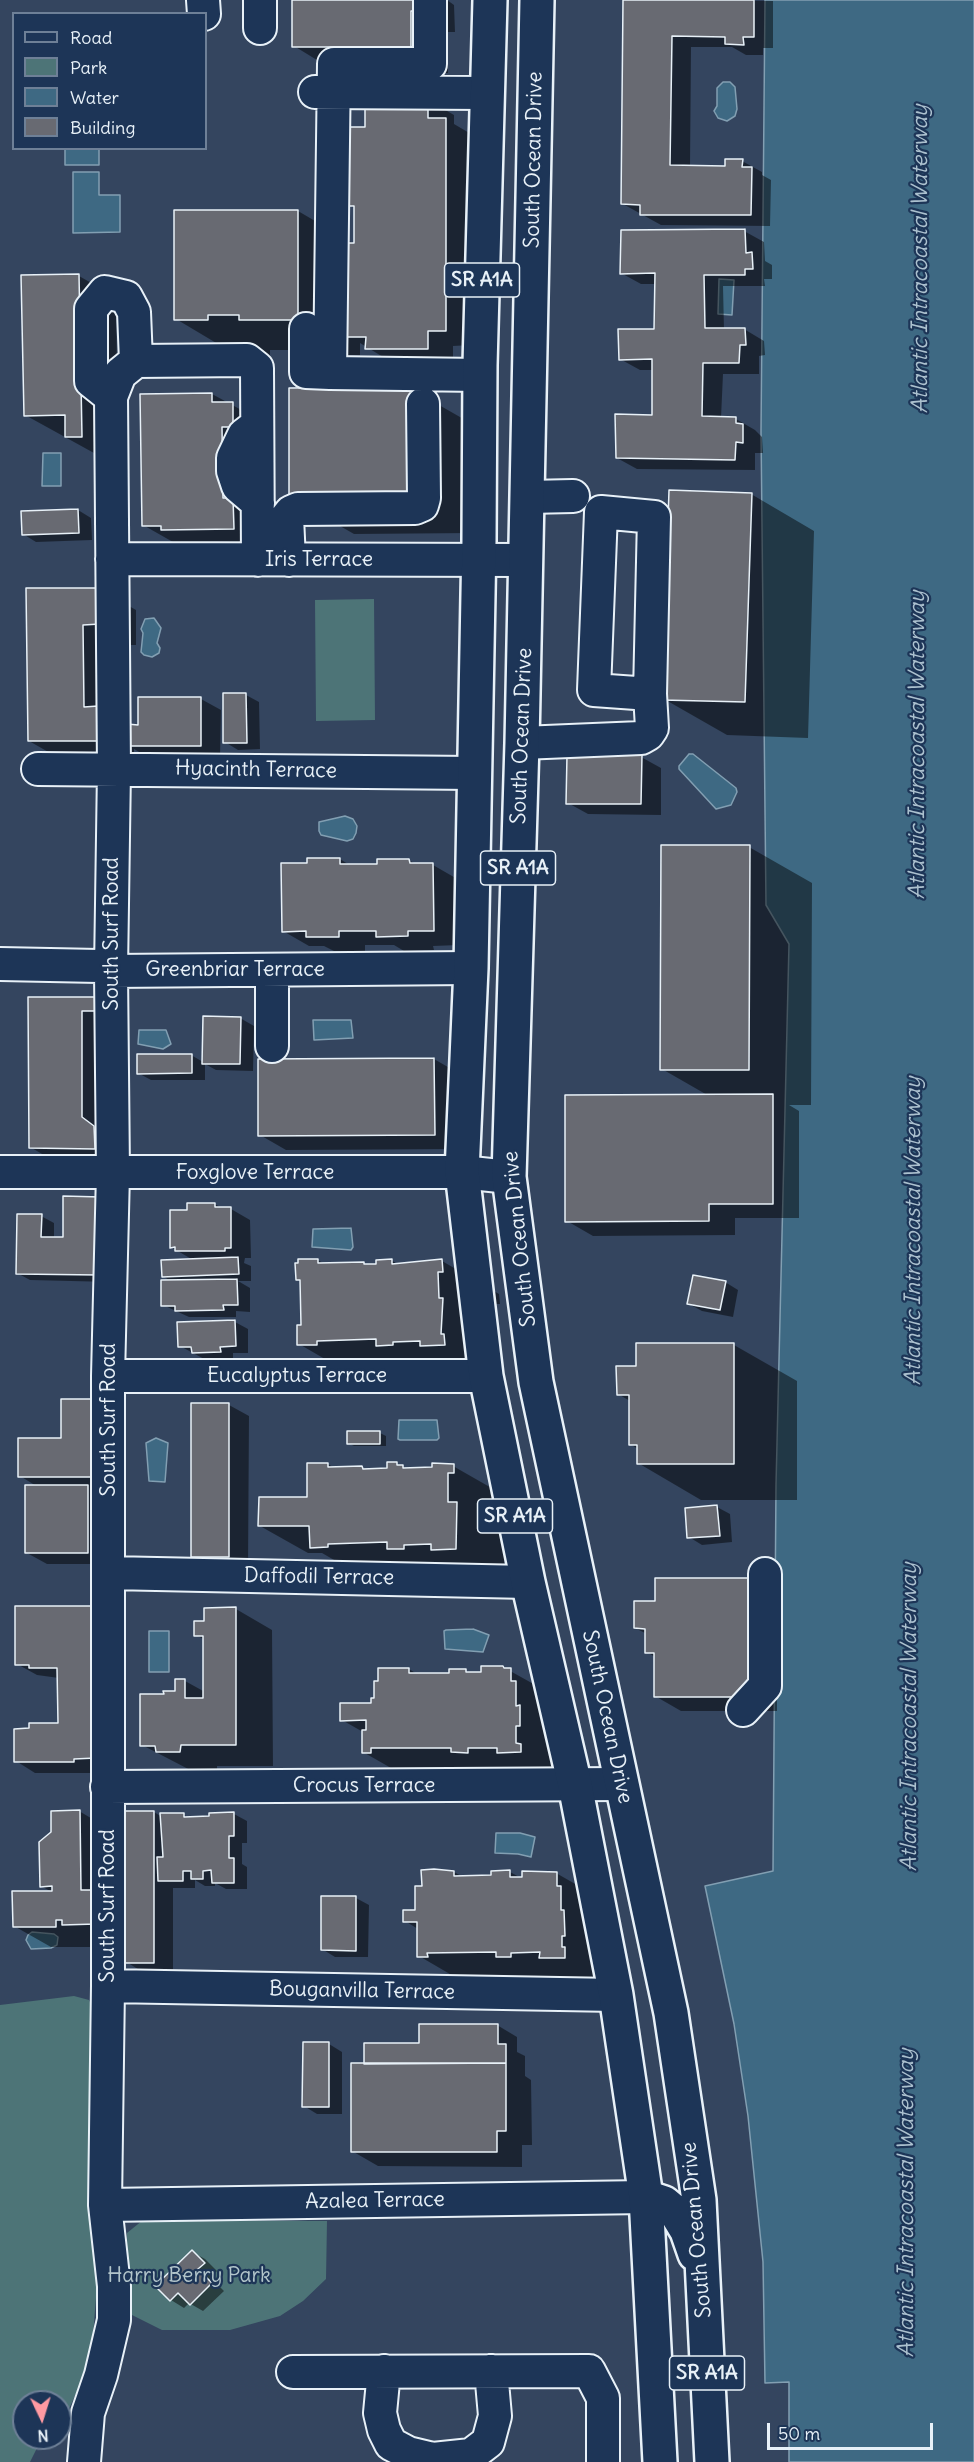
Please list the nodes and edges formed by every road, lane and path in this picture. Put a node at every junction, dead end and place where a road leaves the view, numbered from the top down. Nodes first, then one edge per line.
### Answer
1 (430, 0) edge
2 (490, 0) edge
3 (537, 0) edge
4 (324, 92) junction
5 (487, 93) junction
6 (306, 329) dead end
7 (330, 373) junction
8 (480, 375) junction
9 (423, 404) dead end
10 (528, 496) junction
11 (573, 496) dead end
12 (112, 559) junction
13 (258, 560) junction
14 (289, 560) junction
15 (479, 560) junction
16 (526, 560) junction
17 (650, 694) junction
18 (522, 743) junction
19 (38, 769) dead end
20 (114, 769) junction
21 (475, 773) junction
22 (0, 964) edge
23 (471, 968) junction
24 (272, 970) junction
25 (111, 971) junction
26 (272, 1046) dead end
27 (0, 1172) edge
28 (462, 1172) junction
29 (113, 1173) junction
30 (509, 1177) junction
31 (108, 1376) junction
32 (486, 1376) junction
33 (110, 1574) junction
34 (765, 1574) dead end
35 (528, 1582) junction
36 (743, 1710) dead end
37 (621, 1784) junction
38 (575, 1785) junction
39 (107, 1787) junction
40 (108, 1986) junction
41 (616, 1995) junction
42 (646, 2197) junction
43 (105, 2205) junction
44 (704, 2315) junction
45 (384, 2371) junction
46 (491, 2371) junction
47 (293, 2372) dead end
48 (84, 2462) edge
49 (603, 2462) edge
50 (660, 2462) edge
51 (712, 2462) edge

1 - 4 street
2 - 5 main road, SR A1A
3 - 10 main road, South Ocean Drive / SR A1A
4 - 5 street
4 - 7 street
5 - 8 main road, SR A1A
6 - 7 street
7 - 8 street
8 - 15 main road, SR A1A
9 - 14 street
10 - 11 street
10 - 16 main road, South Ocean Drive / SR A1A
12 - 13 street, Iris Terrace
12 - 13 street, South Surf Road
12 - 20 street, South Surf Road
13 - 14 street, Iris Terrace
14 - 15 street, Iris Terrace
15 - 16 street, Iris Terrace
15 - 21 main road, SR A1A
16 - 18 main road, South Ocean Drive / SR A1A
17 - 17 street
17 - 18 street
18 - 30 main road, South Ocean Drive / SR A1A
19 - 20 street, Hyacinth Terrace
20 - 21 street, Hyacinth Terrace
20 - 25 street, South Surf Road
21 - 23 main road, SR A1A
22 - 25 street, Greenbriar Terrace
23 - 24 street, Greenbriar Terrace
23 - 28 main road, SR A1A
24 - 25 street, Greenbriar Terrace
24 - 26 street
25 - 29 street, South Surf Road
27 - 29 street, Foxglove Terrace
28 - 29 street, Foxglove Terrace
28 - 30 street, Foxglove Terrace
28 - 32 main road, SR A1A
29 - 31 street, South Surf Road
30 - 37 main road, South Ocean Drive / SR A1A
31 - 32 street, Eucalyptus Terrace
31 - 33 street, South Surf Road
32 - 35 main road, SR A1A
33 - 35 street, Daffodil Terrace
33 - 39 street, South Surf Road
34 - 36 street
35 - 38 main road, SR A1A
37 - 38 street, Crocus Terrace
37 - 44 main road, South Ocean Drive / SR A1A
38 - 39 street, Crocus Terrace
38 - 41 main road, SR A1A
39 - 40 street, South Surf Road
40 - 41 street, Bouganvilla Terrace
40 - 43 street, South Surf Road
41 - 42 main road, SR A1A
42 - 43 street, Azalea Terrace
42 - 44 main road
42 - 50 main road, SR A1A
43 - 48 street, South Surf Road
44 - 51 main road, South Ocean Drive / SR A1A
45 - 46 street
45 - 46 street
45 - 47 street
46 - 49 street

